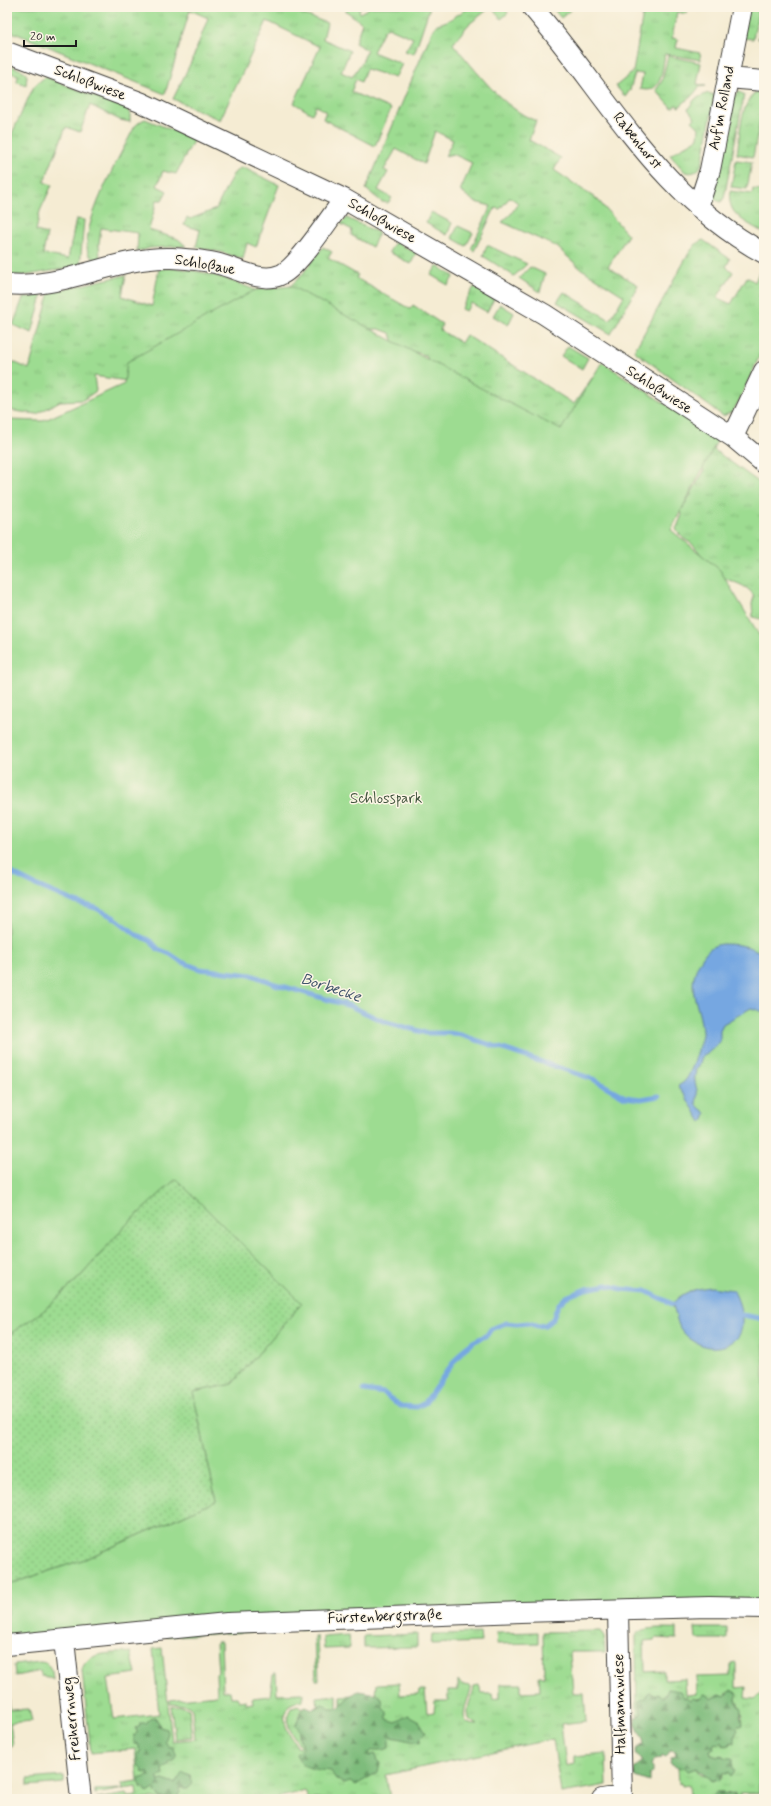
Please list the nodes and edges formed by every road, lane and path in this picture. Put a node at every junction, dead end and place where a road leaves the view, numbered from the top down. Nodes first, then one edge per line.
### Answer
1 (532, 7) edge
2 (742, 7) edge
3 (7, 52) edge
4 (728, 78) junction
5 (764, 81) edge
6 (344, 199) junction
7 (698, 207) junction
8 (764, 253) edge
9 (7, 284) edge
10 (764, 371) edge
11 (734, 437) junction
12 (764, 463) edge
13 (764, 1608) edge
14 (618, 1610) junction
15 (64, 1640) junction
16 (7, 1645) edge
17 (615, 1798) edge
18 (81, 1799) edge

1 - 7 street, Rabenhorst
2 - 4 street, Auf'm Rolland
3 - 6 street, Schloßwiese
4 - 5 street
4 - 7 street, Auf'm Rolland
6 - 9 street, Schloßaue
6 - 11 street, Schloßwiese
7 - 8 street, Rabenhorst
10 - 11 street
11 - 12 street, Schloßwiese
13 - 14 street, Fürstenbergstraße
14 - 15 street, Fürstenbergstraße
14 - 17 street, Halfmannwiese
15 - 16 street, Fürstenbergstraße
15 - 18 street, Freiherrnweg

